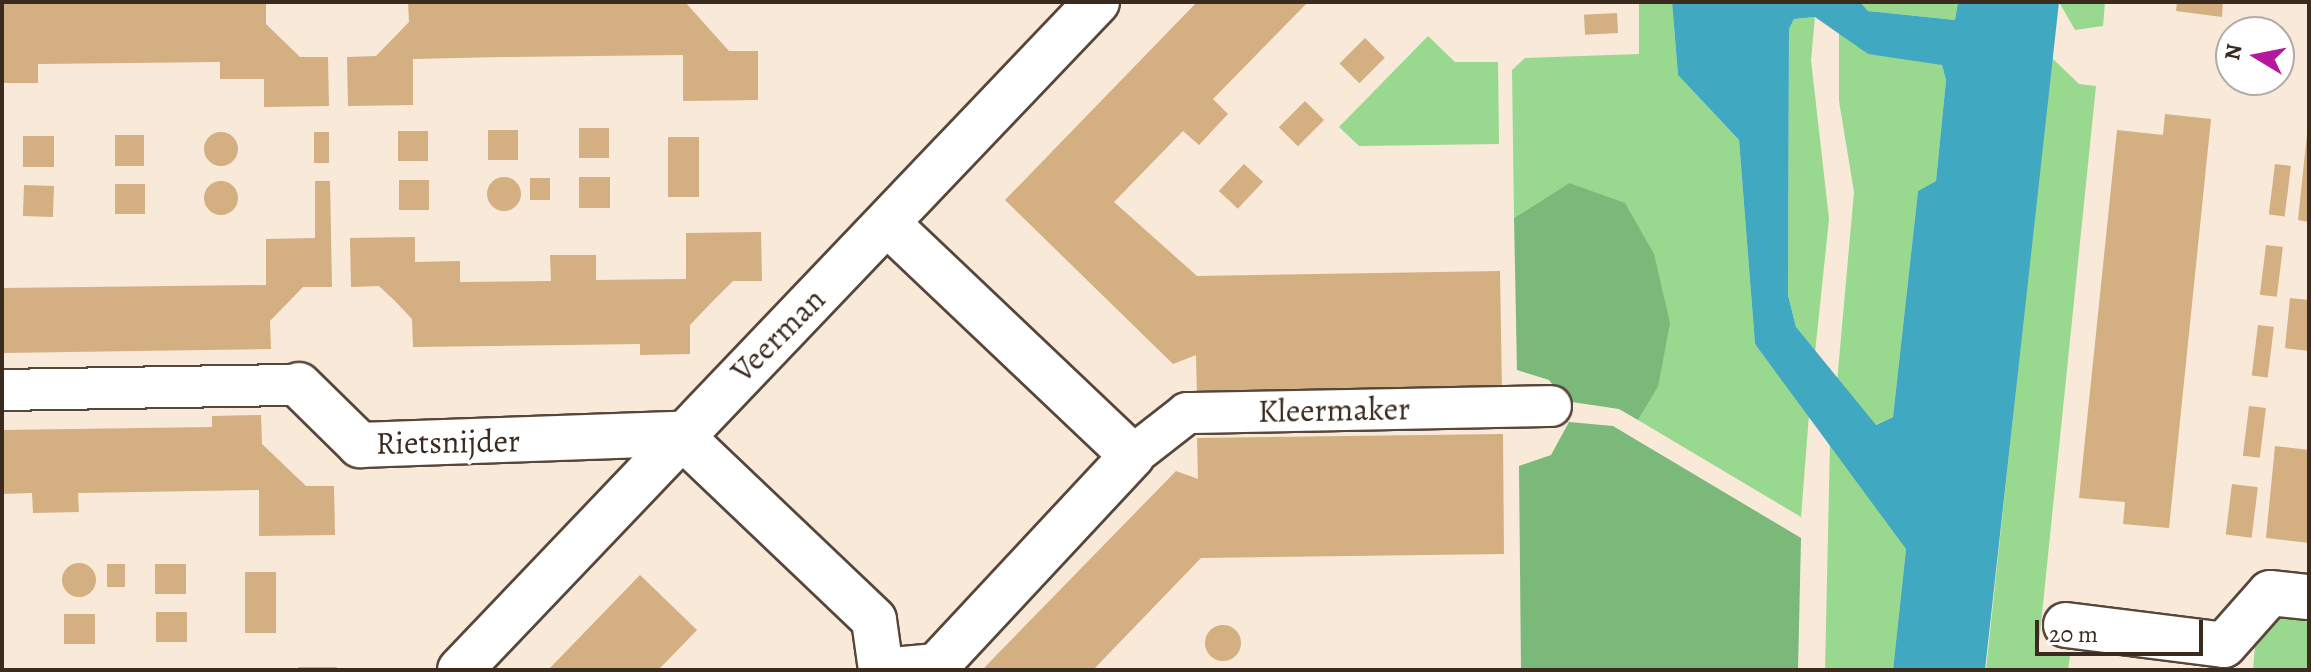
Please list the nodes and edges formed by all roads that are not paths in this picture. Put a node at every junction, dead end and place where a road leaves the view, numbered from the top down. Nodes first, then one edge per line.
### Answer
1 (1097, 2) edge
2 (889, 225) junction
3 (299, 385) joint
4 (2, 390) edge
5 (1551, 406) dead end
6 (679, 434) junction
7 (1132, 456) junction
8 (2309, 597) edge
9 (2066, 625) dead end
10 (460, 670) edge
11 (881, 670) edge
12 (893, 670) edge

1 - 2 street, Veerman
2 - 6 street, Veerman
2 - 7 street
3 - 4 street, Rietsnijder
3 - 6 street, Rietsnijder
5 - 7 street, Kleermaker
6 - 10 street, Veerman
6 - 11 street
7 - 12 street, Kleermaker
8 - 9 street

